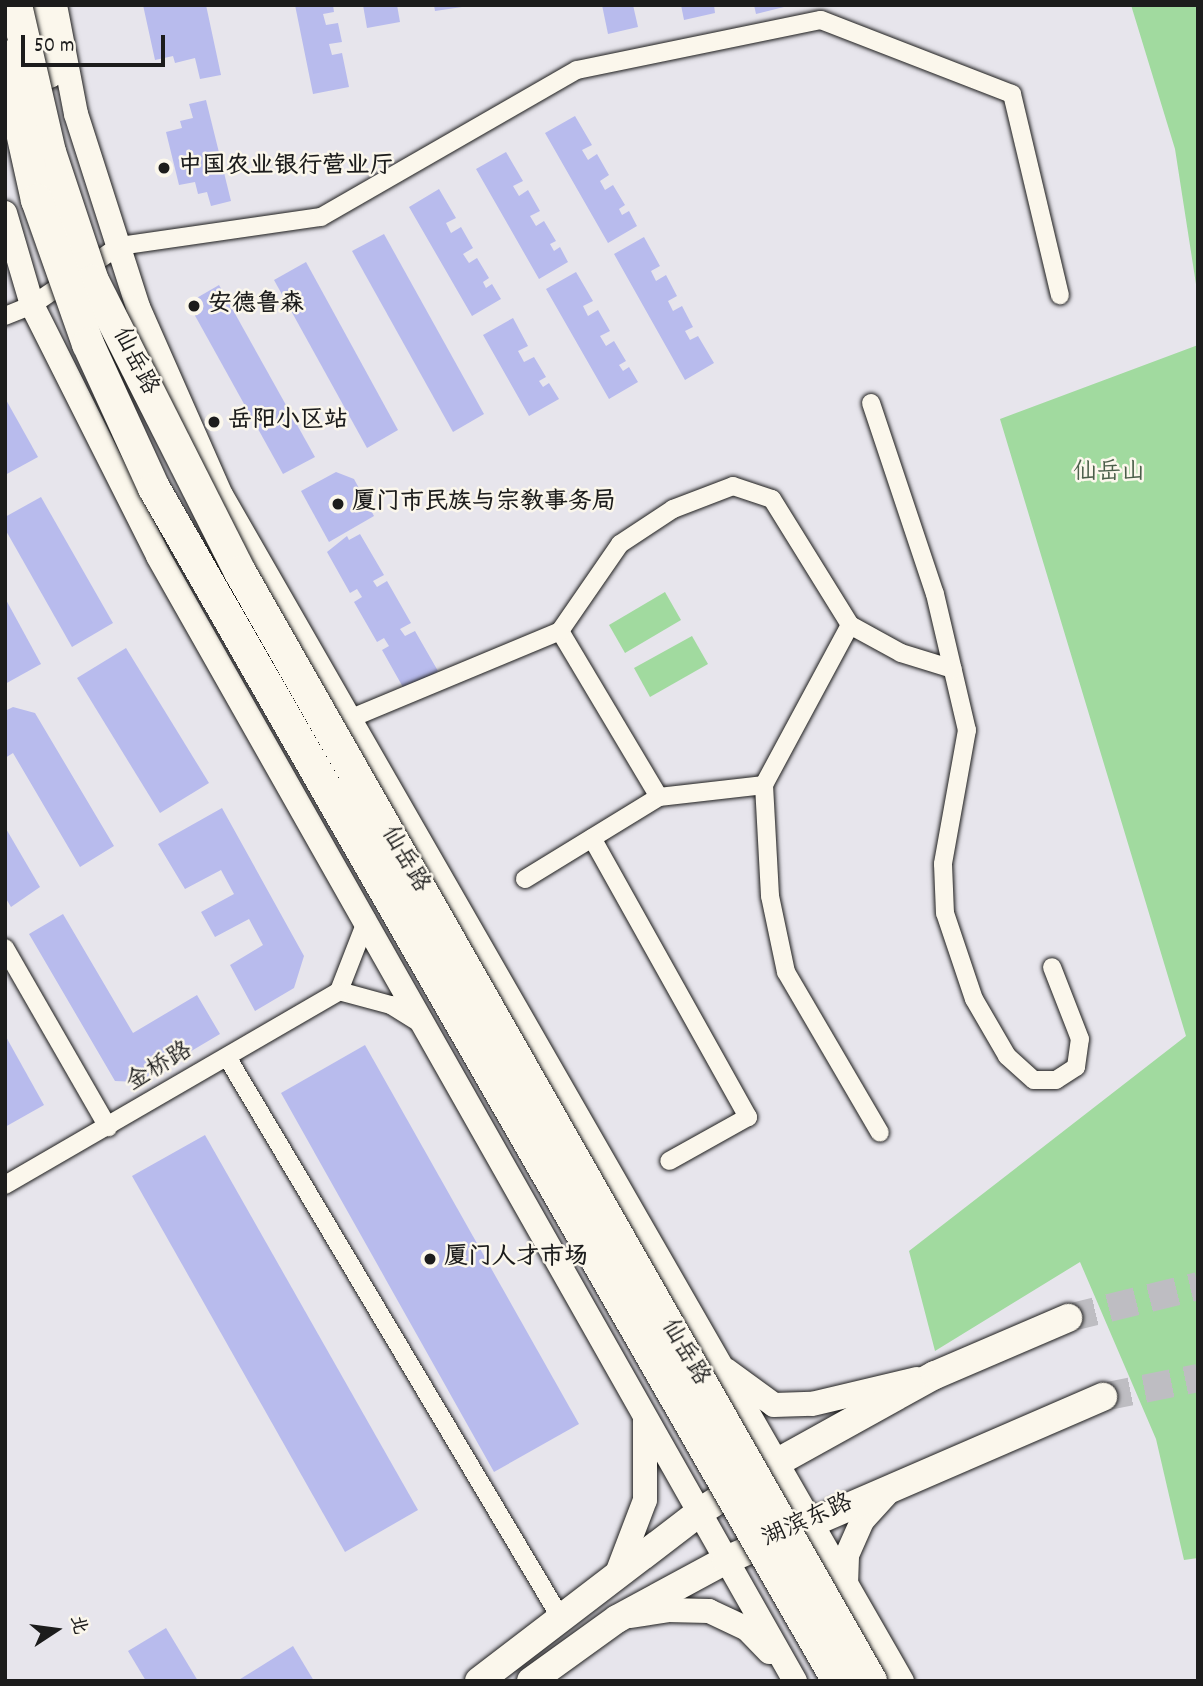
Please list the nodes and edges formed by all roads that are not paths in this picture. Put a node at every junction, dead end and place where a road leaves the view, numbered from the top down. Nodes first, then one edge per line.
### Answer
1 (16, 5) edge
2 (33, 5) edge
3 (55, 5) edge
4 (5, 56) edge
5 (5, 122) edge
6 (37, 200) junction
7 (5, 213) edge
8 (119, 246) junction
9 (1060, 295) dead end
10 (32, 305) junction
11 (5, 316) edge
12 (871, 403) dead end
13 (163, 421) junction
14 (850, 625) junction
15 (560, 631) junction
16 (953, 669) junction
17 (349, 719) junction
18 (764, 785) junction
19 (659, 797) junction
20 (592, 838) junction
21 (525, 879) dead end
22 (367, 919) junction
23 (5, 948) edge
24 (1052, 967) dead end
25 (339, 991) junction
26 (429, 1029) junction
27 (228, 1057) junction
28 (108, 1127) junction
29 (880, 1133) dead end
30 (669, 1161) dead end
31 (5, 1185) edge
32 (1068, 1318) tunnel mouth
33 (719, 1365) junction
34 (935, 1375) junction
35 (1103, 1397) tunnel mouth
36 (645, 1410) junction
37 (776, 1463) junction
38 (892, 1486) junction
39 (701, 1511) junction
40 (808, 1521) junction
41 (726, 1560) junction
42 (616, 1576) junction
43 (846, 1586) junction
44 (617, 1619) junction
45 (562, 1620) junction
46 (794, 1679) edge
47 (479, 1681) edge
48 (531, 1681) edge
49 (838, 1681) edge
50 (871, 1681) edge
51 (902, 1681) edge

1 - 13 highway, 仙岳路, bridge
2 - 13 highway, bridge
3 - 8 main road
4 - 6 highway, 仙岳路, bridge
5 - 6 highway, bridge
6 - 49 highway, 仙岳路, bridge
7 - 10 main road
8 - 9 street
8 - 10 street
8 - 17 main road
10 - 11 street
10 - 22 main road
12 - 16 street
13 - 50 highway, 仙岳路, bridge
14 - 15 street
14 - 16 street
14 - 18 street
15 - 17 street
15 - 19 street
16 - 24 street
17 - 33 main road
18 - 19 street
18 - 29 street
19 - 20 street
20 - 21 street
20 - 30 street
22 - 25 street
22 - 26 main road
23 - 28 street
25 - 26 street
25 - 27 street, 金桥路
26 - 36 main road
27 - 28 street, 金桥路
27 - 45 street
28 - 31 street, 金桥路
32 - 34 main road
33 - 34 main road
33 - 37 main road
34 - 37 main road
35 - 38 main road, 湖滨东路
36 - 39 main road
36 - 42 main road
37 - 39 main road
37 - 40 main road
38 - 40 main road, 湖滨东路
38 - 43 main road
39 - 41 main road
39 - 42 main road
40 - 41 main road, 湖滨东路
40 - 43 main road
41 - 44 main road, 湖滨东路
41 - 46 main road
42 - 45 main road
43 - 51 main road
44 - 46 main road
44 - 48 main road, 湖滨东路
45 - 47 main road

